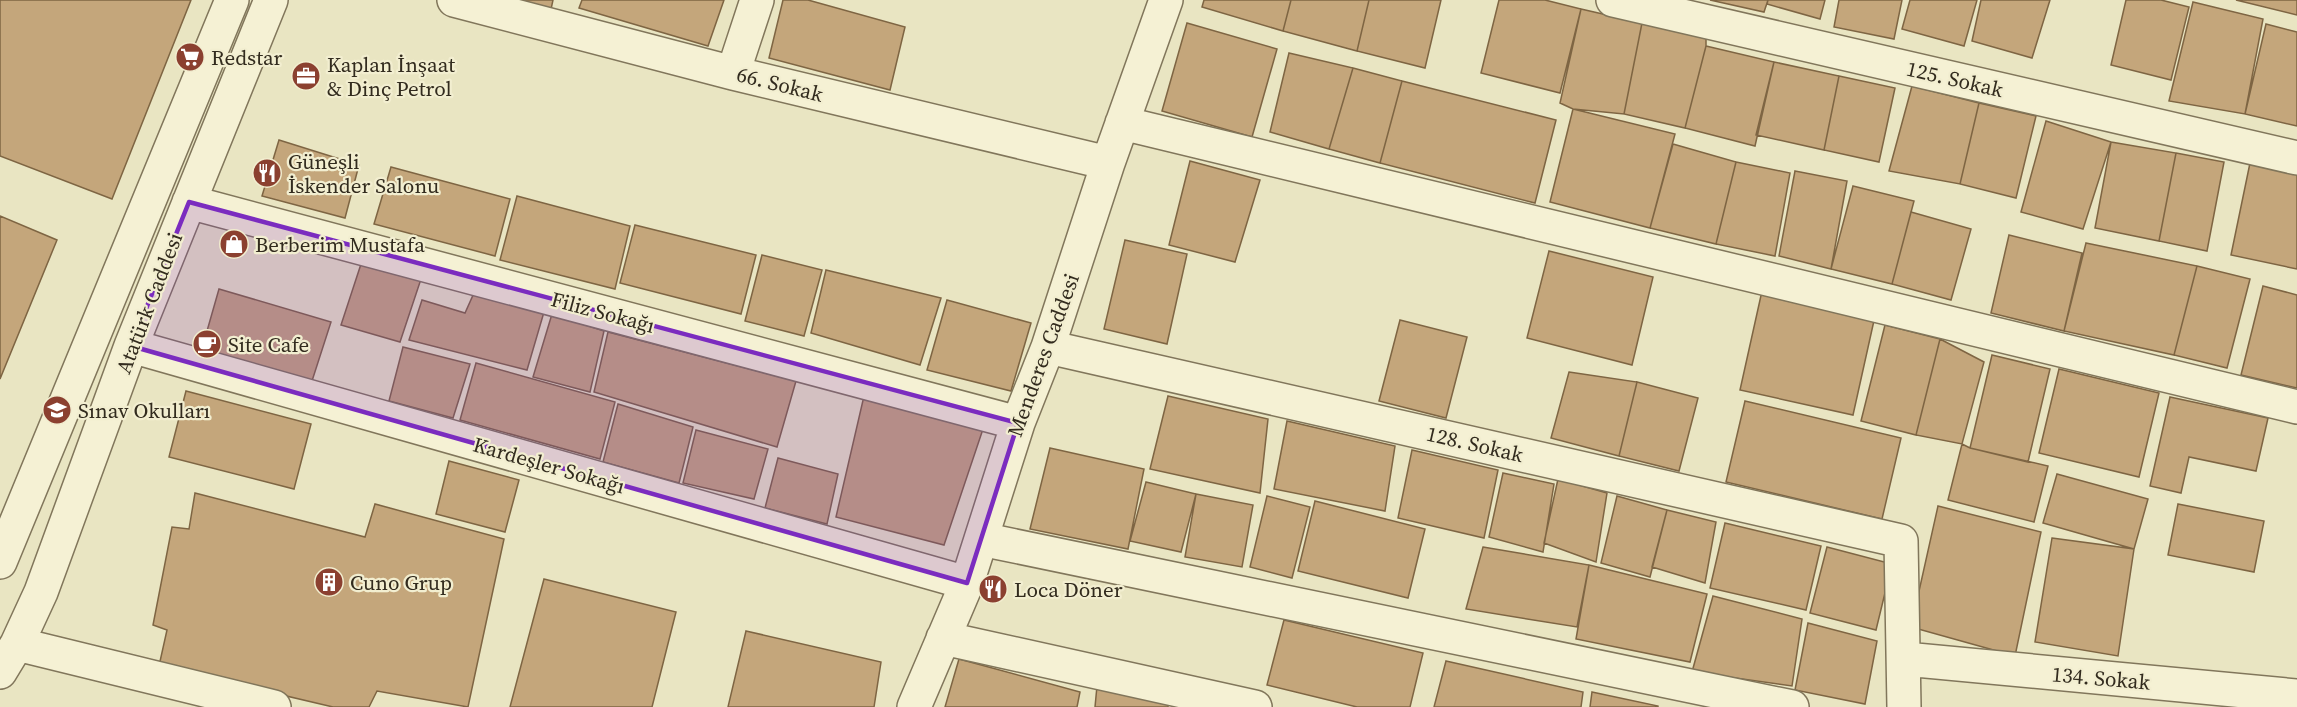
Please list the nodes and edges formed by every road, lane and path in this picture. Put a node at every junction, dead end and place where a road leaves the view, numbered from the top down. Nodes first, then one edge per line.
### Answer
1 (232, 0) edge
2 (271, 0) edge
3 (454, 0) edge
4 (756, 0) edge
5 (1166, 0) edge
6 (1613, 0) edge
7 (733, 73) junction
8 (1122, 123) junction
9 (2297, 158) edge
10 (1108, 163) junction
11 (189, 201) junction
12 (131, 346) junction
13 (1048, 348) junction
14 (2297, 407) edge
15 (1018, 423) junction
16 (9, 516) edge
17 (63, 531) junction
18 (981, 539) junction
19 (0, 562) edge
20 (967, 583) junction
21 (943, 638) junction
22 (17, 644) junction
23 (1905, 659) junction
24 (0, 672) edge
25 (2297, 696) edge
26 (273, 707) edge
27 (914, 707) edge
28 (1255, 707) edge
29 (1792, 707) edge
30 (1904, 707) edge

1 - 16 street, Atatürk Caddesi
2 - 11 street, Atatürk Caddesi
3 - 7 street, 66. Sokak
4 - 7 street
5 - 8 street, Menderes Caddesi
6 - 9 street, 125. Sokak
7 - 10 street, 66. Sokak
8 - 10 street, Menderes Caddesi
8 - 14 street
10 - 13 street, Menderes Caddesi
11 - 12 street, Atatürk Caddesi
11 - 15 street, Filiz Sokağı
12 - 17 street, Atatürk Caddesi
12 - 20 street, Kardeşler Sokağı
13 - 15 street, Menderes Caddesi
13 - 23 street, 128. Sokak
15 - 18 street, Menderes Caddesi
16 - 17 street
16 - 19 street, Atatürk Caddesi
17 - 22 street, Atatürk Caddesi
18 - 20 street, Menderes Caddesi
18 - 29 street
20 - 21 street, Menderes Caddesi
21 - 27 street, Menderes Caddesi
21 - 28 street
22 - 24 street, Atatürk Caddesi
22 - 26 street
23 - 25 street, 134. Sokak
23 - 30 street

